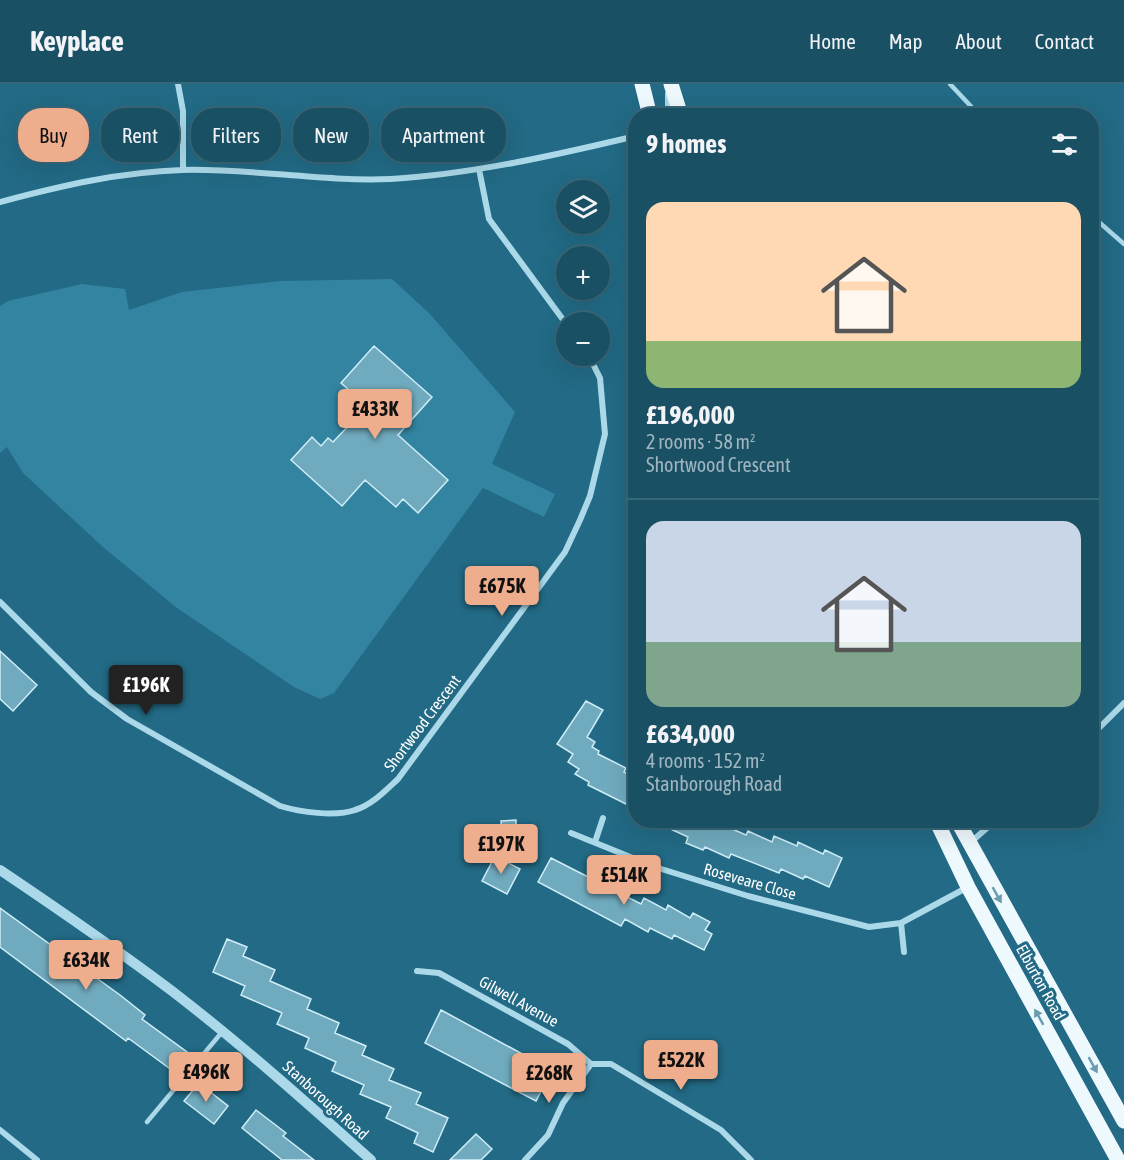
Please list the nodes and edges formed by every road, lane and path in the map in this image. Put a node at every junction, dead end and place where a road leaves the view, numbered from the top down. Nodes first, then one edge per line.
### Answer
1 (178, 84) edge
2 (642, 84) edge
3 (670, 84) edge
4 (950, 84) edge
5 (648, 108) edge
6 (668, 108) edge
7 (678, 108) edge
8 (972, 108) edge
9 (628, 138) edge
10 (479, 169) junction
11 (183, 170) junction
12 (0, 202) edge
13 (1099, 222) edge
14 (1124, 244) edge
15 (557, 312) edge
16 (594, 366) edge
17 (0, 602) edge
18 (1124, 703) edge
19 (1099, 728) edge
20 (603, 818) dead end
21 (940, 828) edge
22 (961, 828) edge
23 (987, 828) edge
24 (571, 833) dead end
25 (595, 842) junction
26 (968, 844) junction
27 (0, 870) edge
28 (968, 887) junction
29 (901, 923) junction
30 (904, 952) dead end
31 (417, 971) dead end
32 (222, 1032) junction
33 (591, 1064) junction
34 (1124, 1121) edge
35 (147, 1122) dead end
36 (0, 1130) edge
37 (37, 1160) edge
38 (371, 1160) edge
39 (525, 1160) edge
40 (751, 1160) edge
41 (1118, 1160) edge

1 - 11 street
2 - 5 main road
3 - 6 street
3 - 7 main road
4 - 8 lane
9 - 10 street
10 - 11 street
10 - 15 street
11 - 12 street
13 - 14 lane
16 - 17 street, Shortwood Crescent
18 - 19 street
20 - 25 street
21 - 28 main road, Elburton Road
22 - 26 main road, Elburton Road
23 - 26 street
24 - 25 street, Roseveare Close
25 - 29 street, Roseveare Close
26 -> 34 main road, Elburton Road
27 - 32 street, Stanborough Road
28 - 29 street, Roseveare Close
41 -> 28 main road, Elburton Road
29 - 30 street
31 - 33 street, Gilwell Avenue
32 - 35 lane
32 - 38 street, Stanborough Road
33 - 39 street
33 - 40 street
36 - 37 street

